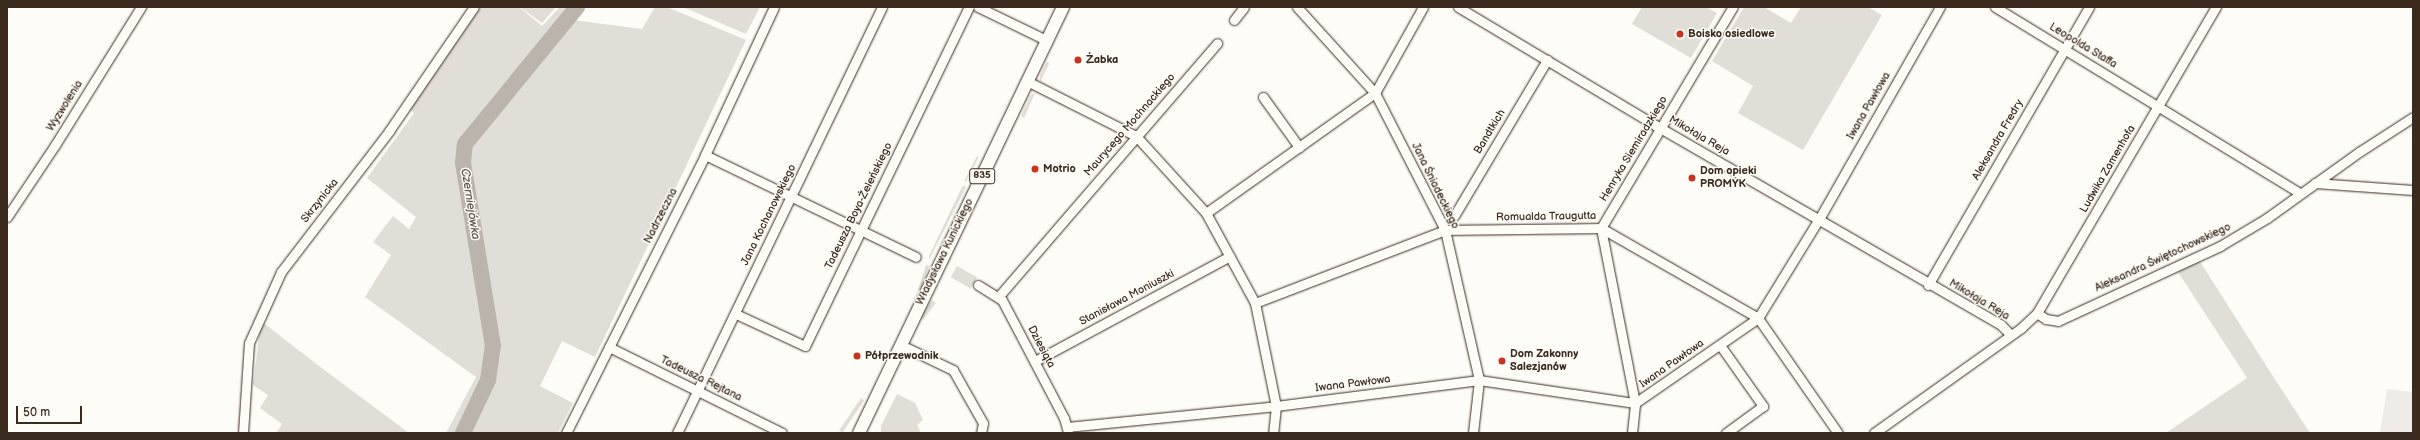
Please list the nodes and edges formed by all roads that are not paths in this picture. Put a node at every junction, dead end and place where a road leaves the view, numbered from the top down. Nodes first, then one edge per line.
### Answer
1 (140, 7) edge
2 (474, 7) edge
3 (774, 7) edge
4 (882, 7) edge
5 (969, 7) edge
6 (978, 7) edge
7 (1063, 7) edge
8 (1244, 7) edge
9 (1297, 7) edge
10 (1424, 7) edge
11 (1458, 7) edge
12 (1733, 7) edge
13 (1940, 7) edge
14 (1995, 7) edge
15 (2089, 7) edge
16 (2216, 7) edge
17 (1234, 20) dead end
18 (1046, 40) junction
19 (1217, 43) dead end
20 (2064, 49) junction
21 (1547, 60) junction
22 (1027, 81) junction
23 (1375, 93) junction
24 (1263, 97) dead end
25 (2159, 105) junction
26 (2413, 117) edge
27 (1660, 128) junction
28 (1136, 136) junction
29 (1299, 147) junction
30 (705, 155) junction
31 (2315, 183) junction
32 (2413, 190) edge
33 (2300, 192) junction
34 (792, 197) junction
35 (1206, 213) junction
36 (1454, 216) dead end
37 (7, 217) edge
38 (1819, 219) junction
39 (1601, 228) junction
40 (860, 230) junction
41 (1445, 230) junction
42 (1230, 256) junction
43 (916, 257) dead end
44 (1928, 284) junction
45 (978, 285) dead end
46 (999, 296) junction
47 (1255, 303) junction
48 (2037, 313) junction
49 (736, 314) junction
50 (1758, 318) junction
51 (2011, 335) junction
52 (901, 345) junction
53 (1720, 345) junction
54 (608, 347) junction
55 (1035, 361) junction
56 (1479, 380) junction
57 (698, 391) junction
58 (1635, 403) junction
59 (1276, 406) junction
60 (866, 418) junction
61 (768, 430) edge
62 (1068, 430) edge
63 (243, 433) edge
64 (566, 433) edge
65 (677, 433) edge
66 (782, 433) edge
67 (859, 433) edge
68 (870, 433) edge
69 (981, 433) edge
70 (1273, 433) edge
71 (1473, 433) edge
72 (1632, 433) edge
73 (1726, 433) edge
74 (1838, 433) edge
75 (1874, 433) edge

1 - 37 street, Wyzwolenia
2 - 63 street, Skrzynicka
3 - 30 street, Nadrzeczna
4 - 34 street, Jana Kochanowskiego
5 - 40 street, Tadeusza Boya-Żeleńskiego
6 - 18 street
7 - 18 main road, Władysława Kunickiego / 835
8 - 17 street
9 - 23 street, Jana Śniadeckiego
10 - 23 street
11 - 21 street, Mikołaja Reja
12 - 27 street, Henryka Siemiradzkiego
13 - 38 street, Iwana Pawłowa
14 - 20 street, Leopolda Staffa
15 - 20 street, Aleksandra Fredry
16 - 25 street, Ludwika Zamenhofa
18 - 22 main road, Władysława Kunickiego / 835
19 - 28 street, Maurycego Mochnackiego
20 - 25 street, Leopolda Staffa
20 - 44 street, Aleksandra Fredry
21 - 27 street, Mikołaja Reja
21 - 36 street, Bandtkich
22 - 28 street
22 - 52 main road, Władysława Kunickiego / 835
23 - 29 street
23 - 41 street, Jana Śniadeckiego
24 - 29 street
25 - 33 street, Leopolda Staffa
25 - 48 street, Ludwika Zamenhofa
26 - 31 street, Aleksandra Świętochowskiego
27 - 38 street, Mikołaja Reja
27 - 39 street, Henryka Siemiradzkiego
28 - 35 street
28 - 46 street, Maurycego Mochnackiego
29 - 35 street
30 - 34 street
30 - 54 street, Nadrzeczna
31 - 32 street
31 - 33 street, Aleksandra Świętochowskiego
33 - 48 street, Aleksandra Świętochowskiego
34 - 40 street
34 - 49 street, Jana Kochanowskiego
35 - 42 street
38 - 44 street, Mikołaja Reja
38 - 50 street, Iwana Pawłowa
39 - 41 street, Romualda Traugutta
39 - 50 street, Romualda Traugutta
39 - 58 street
40 - 43 street
40 - 49 street, Tadeusza Boya-Żeleńskiego
41 - 47 street, Romualda Traugutta
41 - 56 street, Jana Śniadeckiego
42 - 47 street
42 - 55 street, Stanisława Moniuszki
44 - 51 street, Mikołaja Reja
45 - 46 street
46 - 55 street, Dziesiąta
47 - 59 street
48 - 51 street, Ludwika Zamenhofa
49 - 57 street, Jana Kochanowskiego
50 - 53 street, Iwana Pawłowa
50 - 74 street, Romualda Traugutta
51 - 75 street
52 - 60 main road, Władysława Kunickiego / 835
52 - 69 street
53 - 58 street, Iwana Pawłowa
53 - 73 street
54 - 57 street, Tadeusza Rejtana
54 - 64 street, Nadrzeczna
55 - 62 street, Dziesiąta
56 - 58 street, Iwana Pawłowa
56 - 59 street, Iwana Pawłowa
56 - 71 street, Jana Śniadeckiego
57 - 61 street, Tadeusza Rejtana
57 - 65 street, Jana Kochanowskiego
58 - 72 street
59 - 62 street, Iwana Pawłowa
59 - 70 street
60 - 67 main road, Władysława Kunickiego / 835
60 - 68 main road
61 - 66 street, Tadeusza Rejtana

